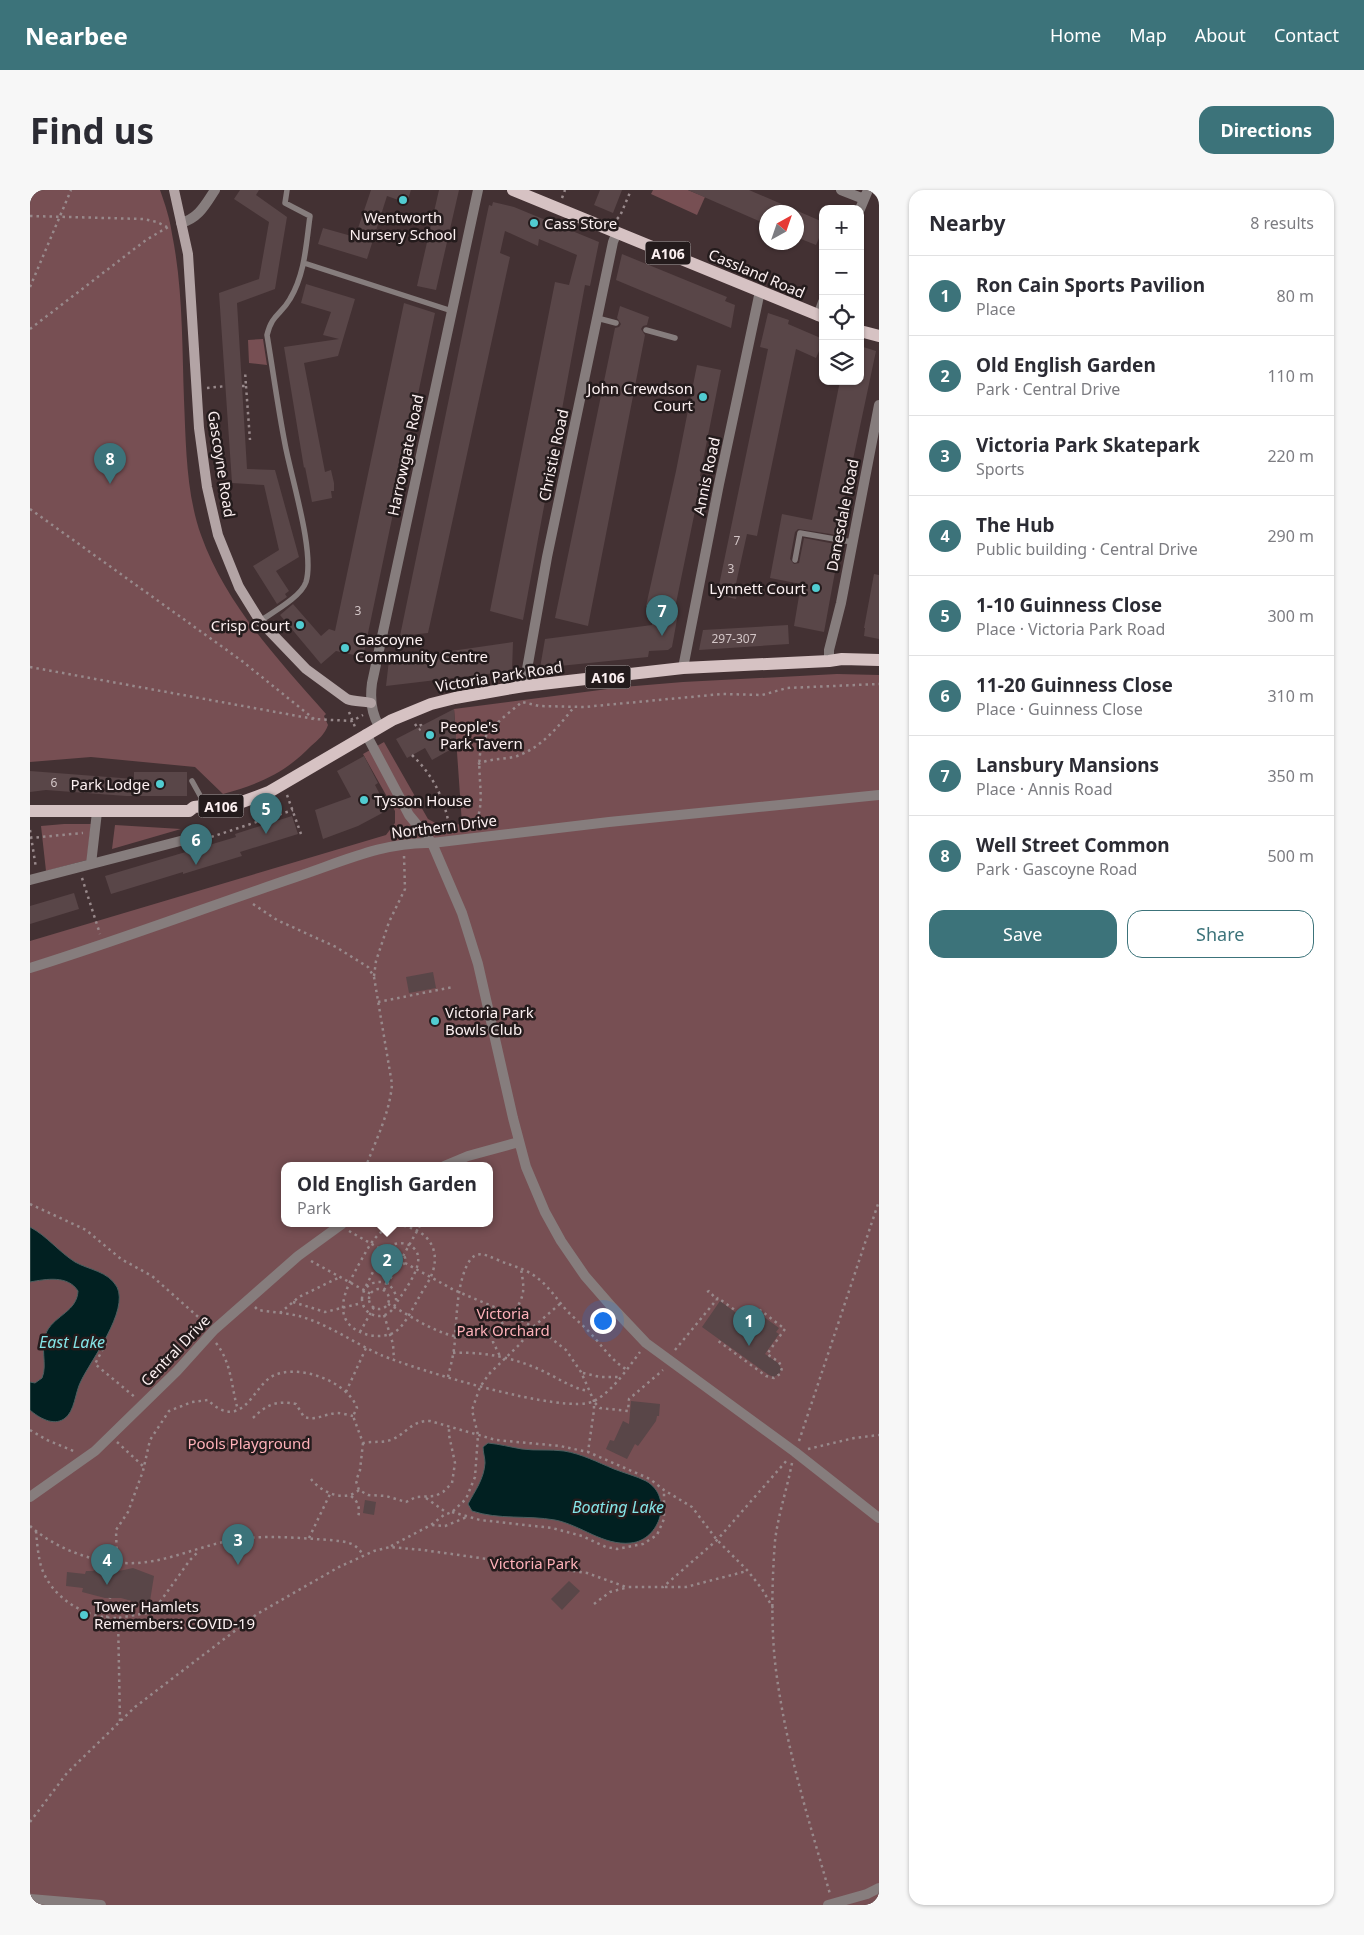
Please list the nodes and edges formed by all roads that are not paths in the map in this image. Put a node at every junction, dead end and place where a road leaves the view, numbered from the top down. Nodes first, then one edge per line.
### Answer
1 (174, 190) edge
2 (215, 190) edge
3 (287, 190) edge
4 (478, 190) edge
5 (513, 190) edge
6 (841, 190) edge
7 (864, 199) edge
8 (181, 223) junction
9 (617, 226) junction
10 (304, 263) junction
11 (760, 291) junction
12 (452, 311) junction
13 (819, 316) edge
14 (597, 318) junction
15 (616, 323) dead end
16 (646, 330) dead end
17 (864, 332) edge
18 (879, 336) edge
19 (675, 338) dead end
20 (879, 405) edge
21 (852, 542) junction
22 (795, 560) dead end
23 (260, 621) junction
24 (879, 660) edge
25 (829, 661) junction
26 (683, 668) junction
27 (524, 686) junction
28 (371, 703) junction
29 (380, 726) junction
30 (361, 731) junction
31 (192, 781) dead end
32 (879, 795) edge
33 (202, 806) junction
34 (30, 811) edge
35 (97, 812) junction
36 (188, 839) road end
37 (432, 843) junction
38 (91, 864) junction
39 (34, 879) edge
40 (30, 968) edge
41 (519, 1142) junction
42 (454, 1162) edge
43 (338, 1227) edge
44 (30, 1497) edge
45 (879, 1518) edge
46 (879, 1888) edge
47 (30, 1899) edge
48 (831, 1904) edge
49 (101, 1905) edge

1 - 8 street, Gascoyne Road
2 - 8 street
3 - 10 lane
4 - 12 street, Harrowgate Road
5 - 9 main road, Cassland Road / A106
6 - 7 street
8 - 23 street, Gascoyne Road
9 - 11 main road, Cassland Road / A106
9 - 14 street, Christie Road
10 - 12 lane
10 - 23 lane
11 - 13 main road, Cassland Road / A106
11 - 26 street, Annis Road
12 - 28 street, Harrowgate Road
14 - 15 lane
14 - 27 street, Christie Road
16 - 19 lane
17 - 18 main road
20 - 21 street, Danesdale Road
21 - 22 lane
21 - 25 street, Danesdale Road
23 - 28 street, Gascoyne Road
24 - 25 main road, Victoria Park Road / A106
25 - 26 main road, Victoria Park Road / A106
26 - 27 main road, Victoria Park Road / A106
27 - 29 main road, Victoria Park Road / A106
28 - 29 street, Harrowgate Road
29 - 30 main road, Victoria Park Road / A106
30 - 33 main road, Victoria Park Road / A106
30 - 37 street
31 - 33 lane
32 - 37 street, Northern Drive
33 - 35 main road, Victoria Park Road / A106
34 - 35 main road, Victoria Park Road / A106
35 - 38 street
36 - 38 street
37 - 40 street, Northern Drive
37 - 41 street
38 - 39 street
41 - 42 street
41 - 45 street
43 - 44 street, Central Drive
46 - 48 street
47 - 49 street

